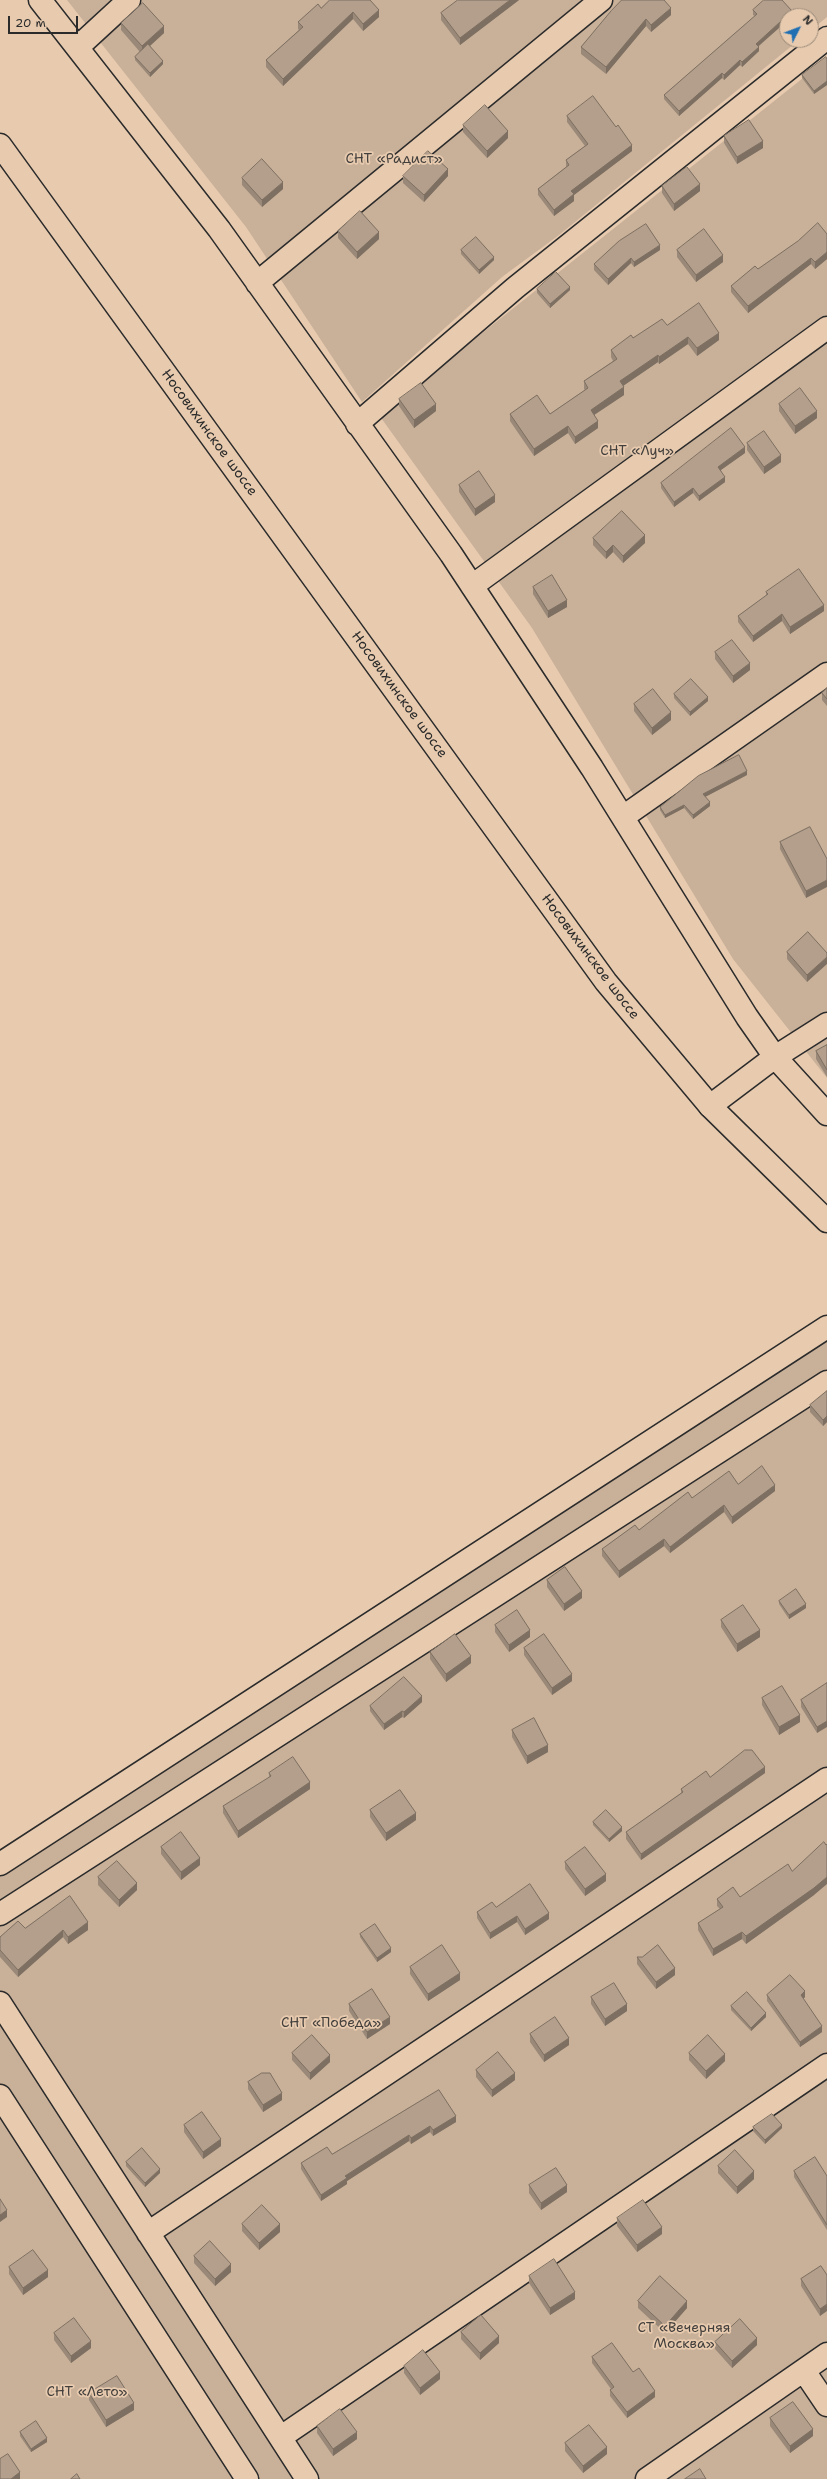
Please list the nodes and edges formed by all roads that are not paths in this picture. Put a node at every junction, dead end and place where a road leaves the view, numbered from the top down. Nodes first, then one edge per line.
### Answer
1 (40, 0) edge
2 (129, 0) edge
3 (601, 0) edge
4 (827, 38) edge
5 (78, 47) junction
6 (0, 145) edge
7 (257, 283) junction
8 (827, 328) edge
9 (357, 424) junction
10 (472, 586) junction
11 (827, 674) edge
12 (623, 817) junction
13 (827, 1024) edge
14 (775, 1057) junction
15 (710, 1106) junction
16 (827, 1114) edge
17 (827, 1222) edge
18 (827, 1327) edge
19 (827, 1382) edge
20 (827, 1779) edge
21 (0, 1864) edge
22 (0, 1914) edge
23 (0, 2002) edge
24 (827, 2065) edge
25 (0, 2096) edge
26 (148, 2233) junction
27 (827, 2354) edge
28 (804, 2370) junction
29 (827, 2405) edge
30 (280, 2437) junction
31 (247, 2479) edge
32 (307, 2479) edge
33 (647, 2479) edge

1 - 5 main road
2 - 5 main road
3 - 7 main road
4 - 9 main road
5 - 7 main road
6 - 15 main road, Носовихинское шоссе
7 - 9 main road
8 - 10 main road
9 - 10 main road
10 - 12 main road
11 - 12 main road
12 - 14 main road
13 - 14 main road
14 - 15 main road
14 - 16 main road
15 - 17 main road, Носовихинское шоссе
18 - 21 main road
19 - 22 main road
20 - 26 main road
23 - 26 main road
24 - 30 main road
25 - 31 main road
26 - 30 main road
27 - 28 main road
28 - 29 main road
28 - 33 main road
30 - 32 main road

